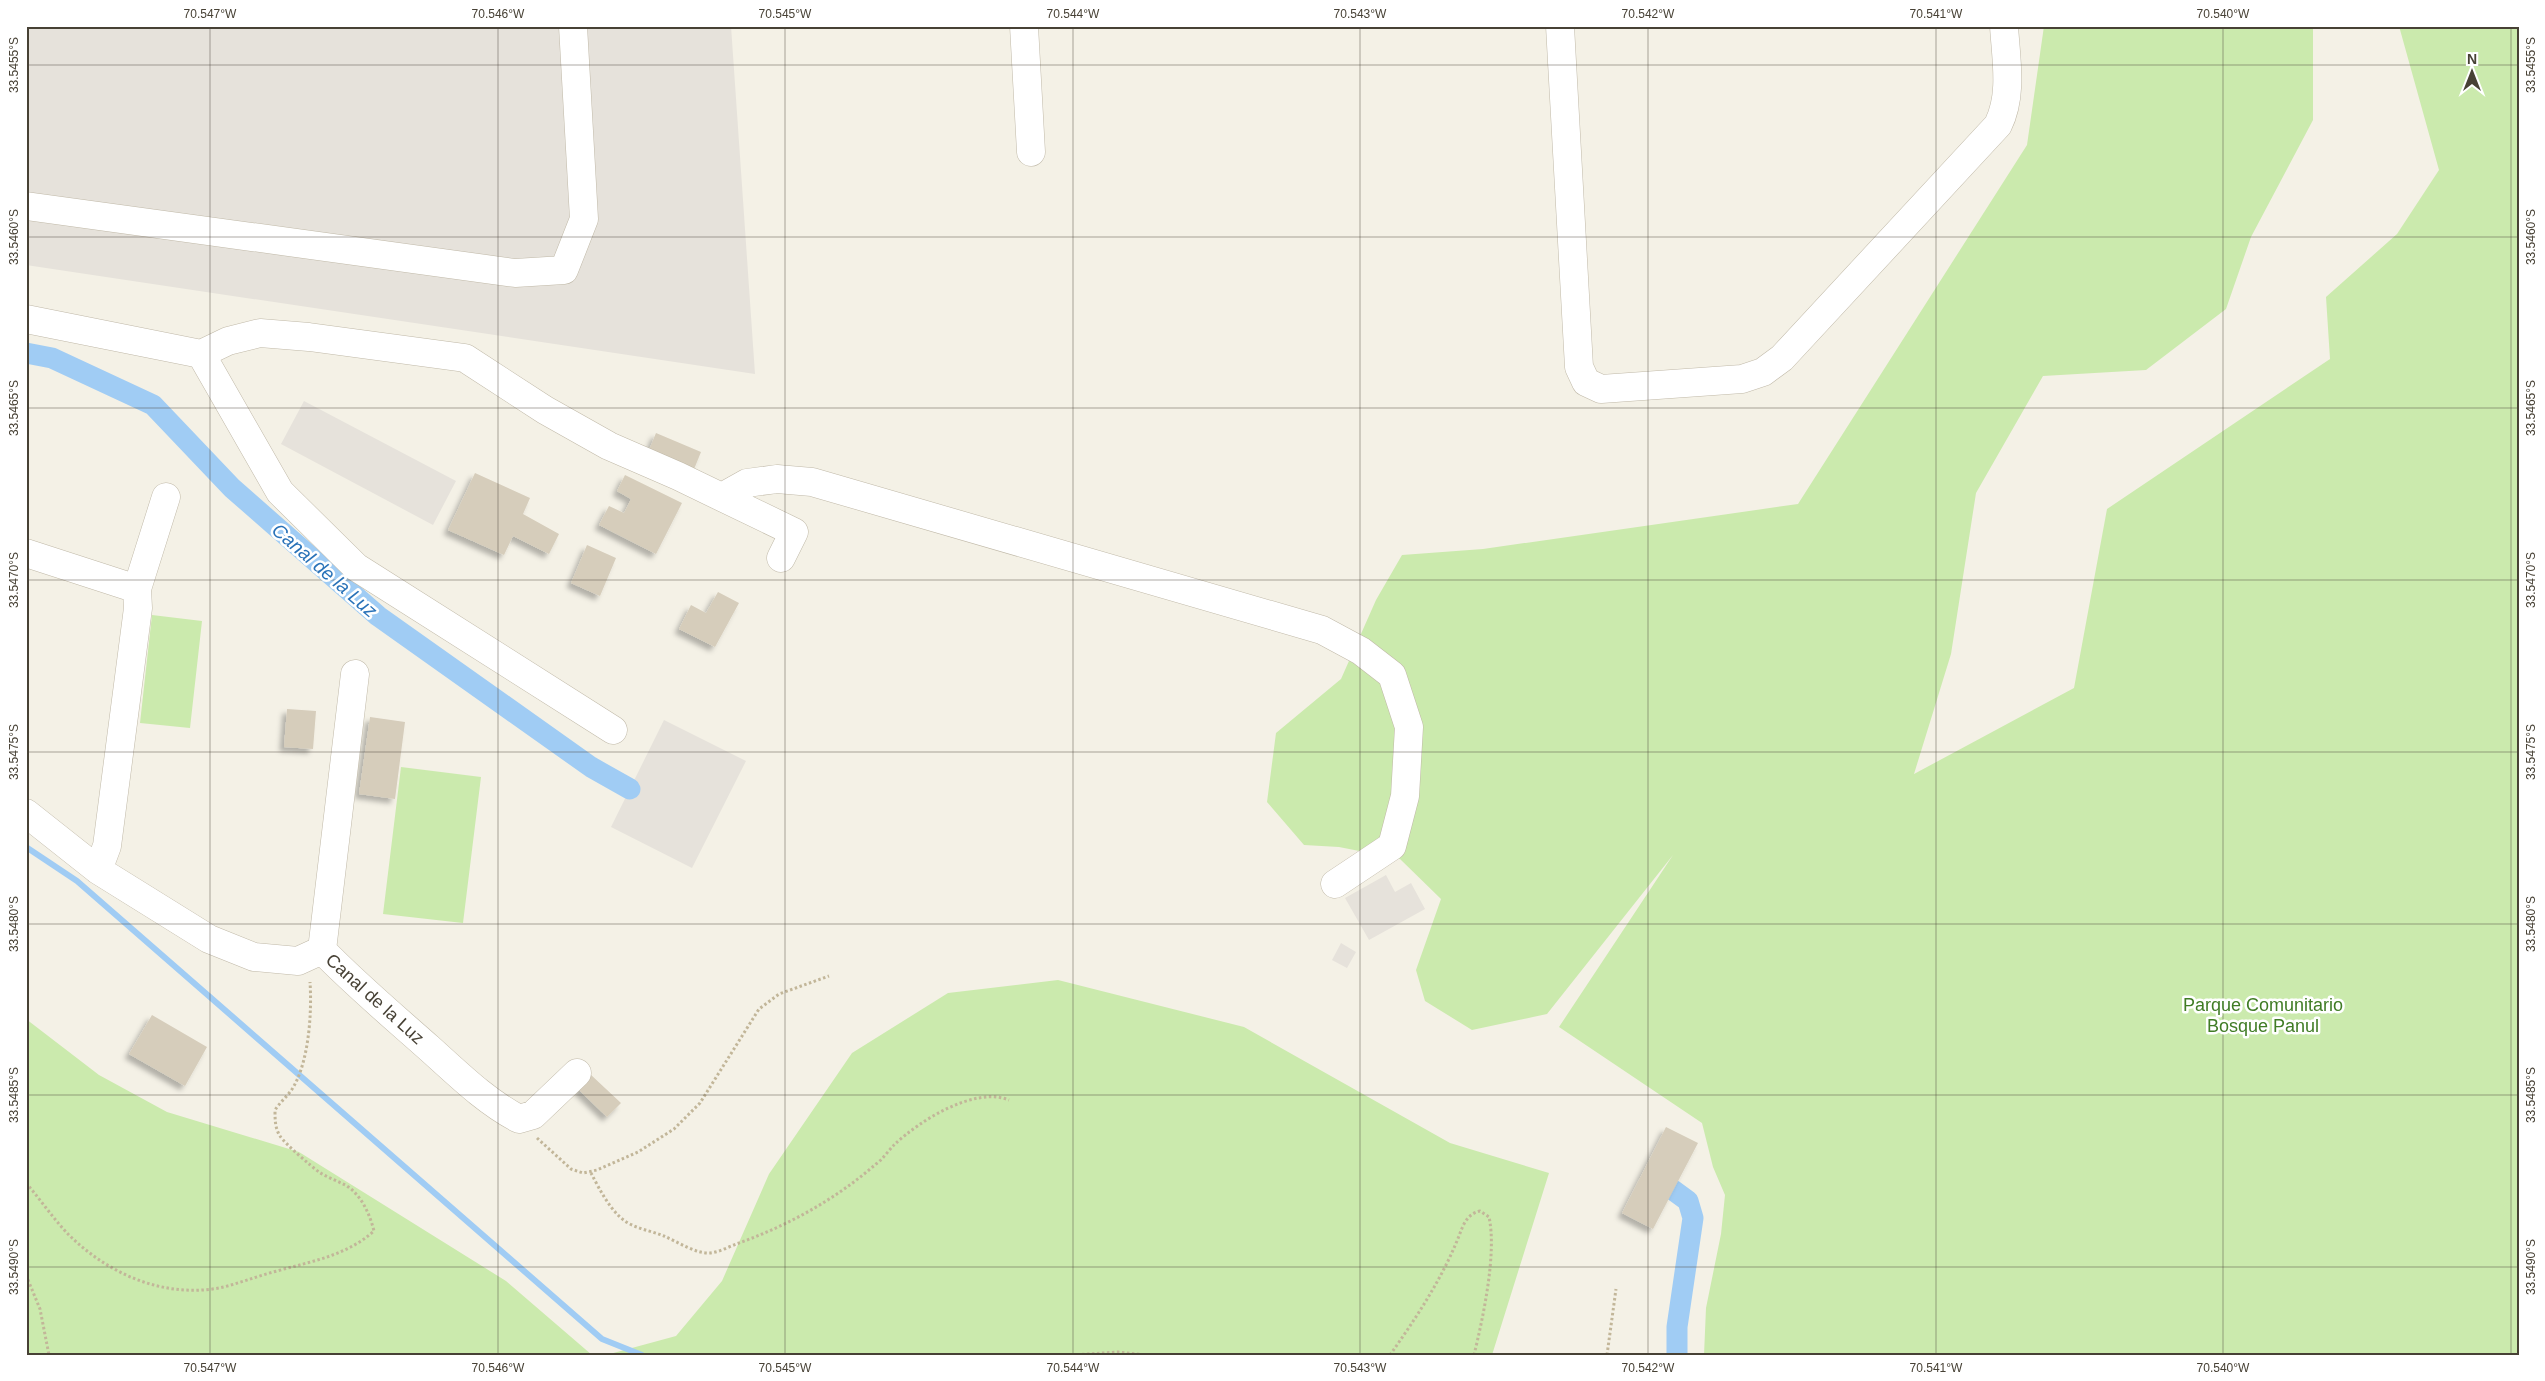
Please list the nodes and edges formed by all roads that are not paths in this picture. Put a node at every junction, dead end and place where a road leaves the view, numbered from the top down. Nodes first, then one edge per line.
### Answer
1 (573, 26) edge
2 (1024, 26) edge
3 (1560, 26) edge
4 (2004, 26) edge
5 (1030, 152) dead end
6 (26, 206) edge
7 (26, 319) edge
8 (200, 354) junction
9 (166, 497) dead end
10 (722, 497) junction
11 (26, 553) edge
12 (782, 558) dead end
13 (137, 589) junction
14 (355, 674) dead end
15 (613, 730) dead end
16 (26, 813) edge
17 (98, 870) junction
18 (1335, 884) dead end
19 (310, 956) junction
20 (577, 1073) dead end

1 - 6 street
2 - 5 street
3 - 4 street
7 - 8 street
8 - 10 street
8 - 15 street
9 - 13 street
10 - 12 street
10 - 18 street
11 - 13 street
13 - 17 street
14 - 19 street
16 - 17 street, Canal de la Luz
17 - 19 street, Canal de la Luz
19 - 20 street, Canal de la Luz

